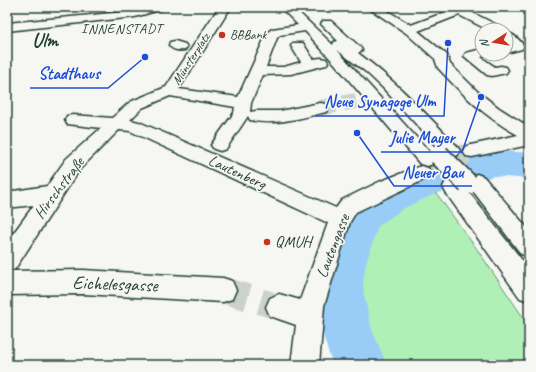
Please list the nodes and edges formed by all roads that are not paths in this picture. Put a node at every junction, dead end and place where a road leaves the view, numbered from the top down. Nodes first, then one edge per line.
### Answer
1 (159, 7) edge
2 (225, 7) edge
3 (286, 7) edge
4 (303, 7) edge
5 (373, 7) edge
6 (461, 8) edge
7 (484, 22) edge
8 (327, 24) dead end
9 (7, 27) edge
10 (307, 27) junction
11 (410, 30) junction
12 (298, 46) dead end
13 (339, 59) junction
14 (479, 62) edge
15 (309, 64) junction
16 (371, 69) junction
17 (258, 70) junction
18 (502, 70) dead end
19 (171, 90) junction
20 (373, 97) junction
21 (356, 100) tunnel mouth
22 (396, 100) junction
23 (136, 105) joint
24 (320, 108) tunnel mouth
25 (246, 112) junction
26 (73, 120) dead end
27 (125, 124) junction
28 (529, 134) edge
29 (529, 139) edge
30 (220, 144) dead end
31 (472, 151) tunnel mouth
32 (434, 159) junction
33 (466, 184) junction
34 (52, 194) junction
35 (7, 200) edge
36 (340, 219) junction
37 (529, 247) edge
38 (7, 261) edge
39 (7, 283) edge
40 (529, 289) edge
41 (223, 290) tunnel mouth
42 (279, 307) tunnel mouth
43 (310, 316) junction
44 (305, 365) edge

1 - 9 street
2 - 19 street, Münsterplatz
3 - 10 street
4 - 16 street
5 - 11 street
6 - 7 street
6 - 11 street
8 - 16 street
10 - 13 street
10 - 17 street
11 - 28 street
12 - 15 street
13 - 15 street
13 - 20 street
14 - 18 street
15 - 17 street
16 - 22 street
17 - 25 street
19 - 23 street, Münsterplatz
19 - 25 street, Münsterplatz
20 - 21 street
20 - 22 street
20 - 32 street
22 - 32 street
23 - 27 street, Hirschstraße
24 - 25 street, Münsterplatz
25 - 30 street
26 - 27 street
27 - 34 street, Hirschstraße
27 - 36 street, Lautenberg
29 - 31 street
32 - 33 street
32 - 36 street, Lautengasse
33 - 37 street
33 - 40 street
34 - 35 street
34 - 38 street, Hirschstraße
36 - 43 street, Lautengasse
39 - 41 street, Eichelesgasse
42 - 43 street
43 - 44 street, Lautengasse

